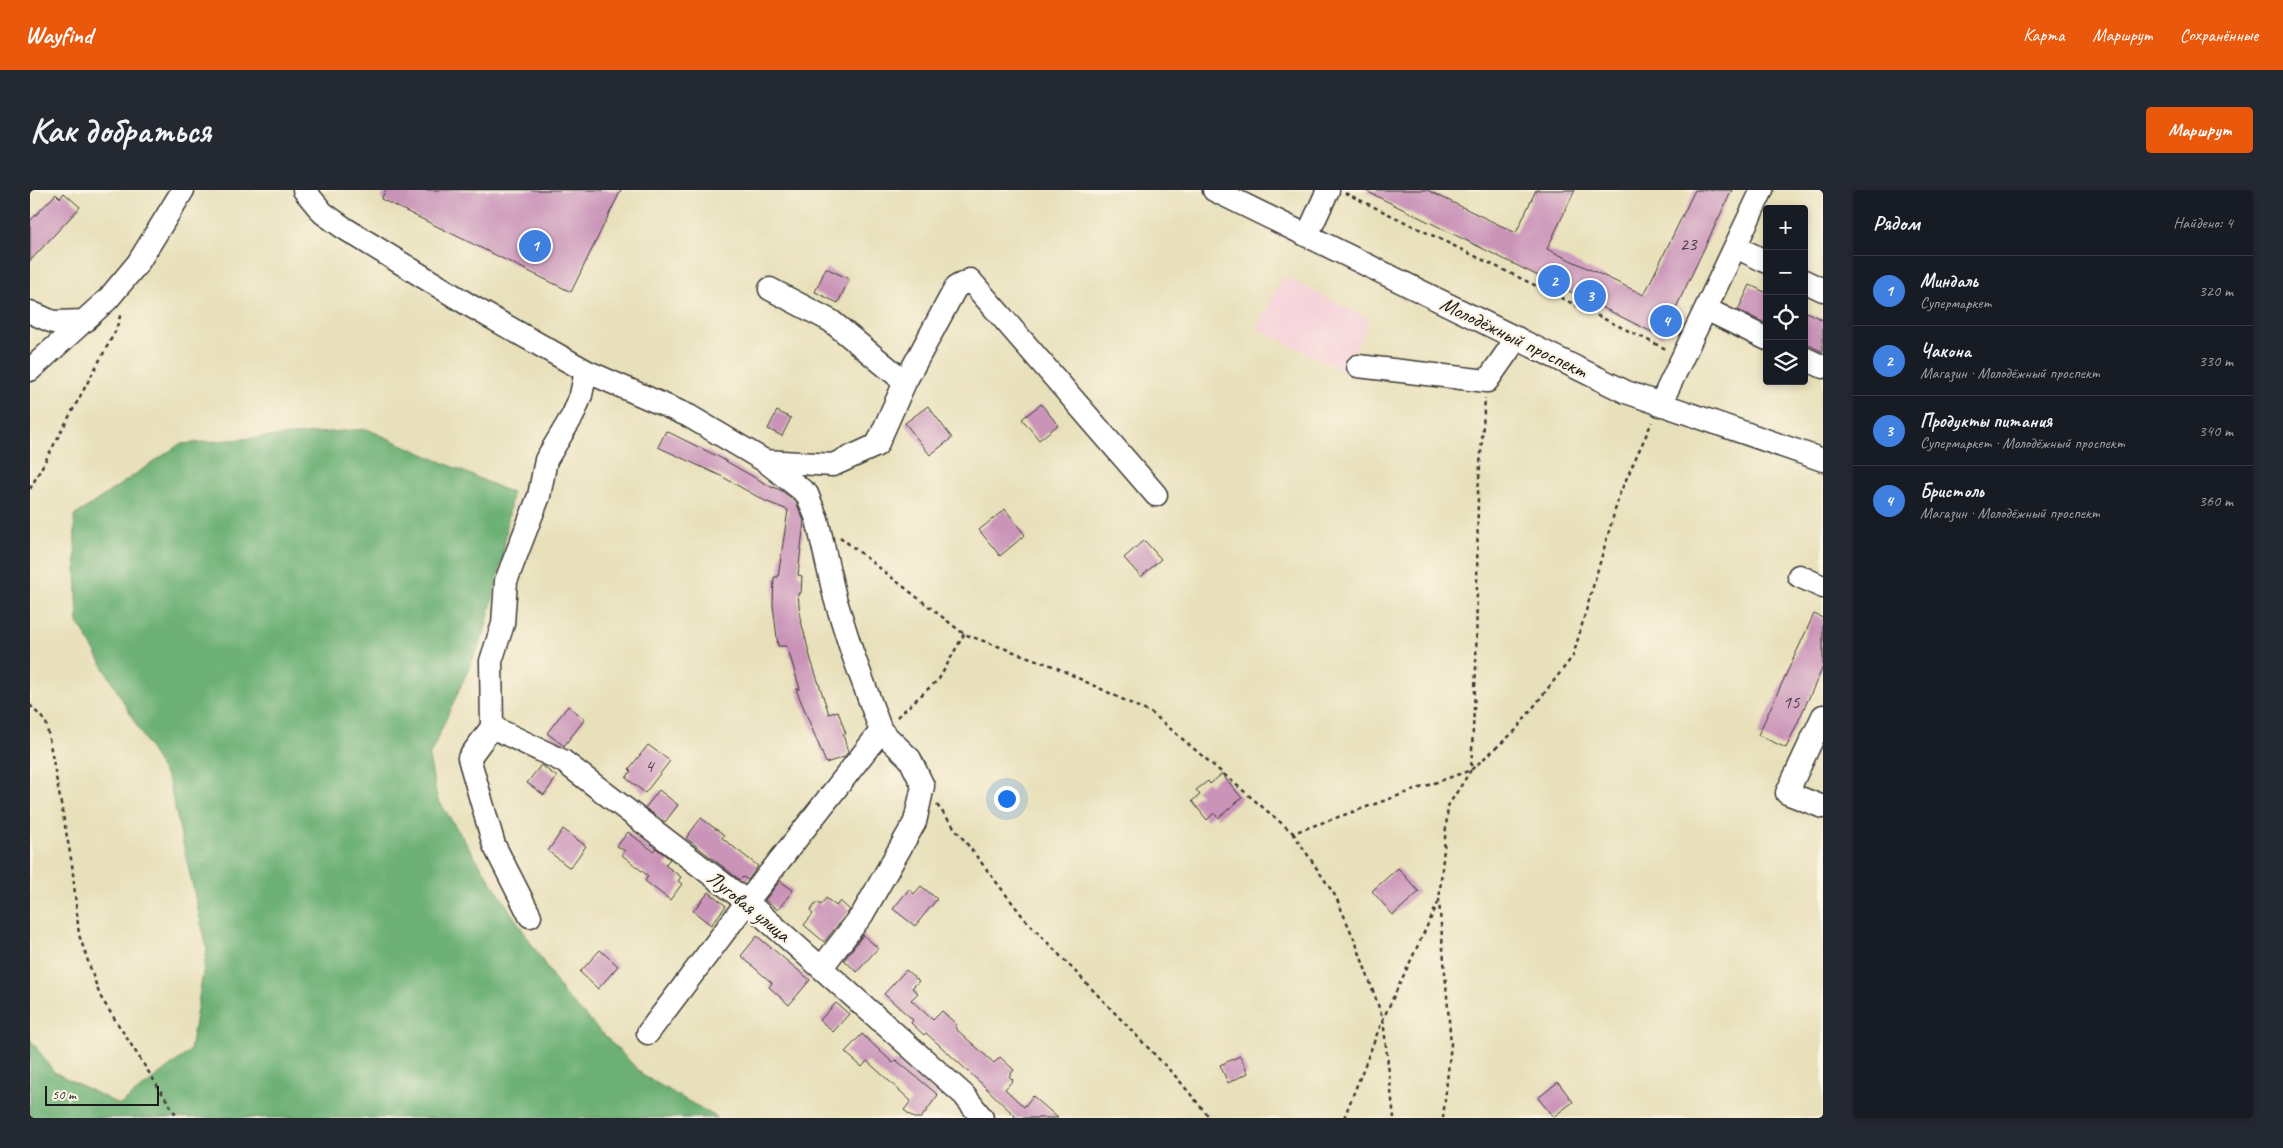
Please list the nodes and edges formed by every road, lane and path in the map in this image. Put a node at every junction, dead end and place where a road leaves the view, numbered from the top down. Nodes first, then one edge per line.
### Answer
1 (183, 190) edge
2 (304, 190) edge
3 (1214, 190) edge
4 (1328, 190) edge
5 (1340, 190) edge
6 (1762, 190) edge
7 (1307, 236) junction
8 (1736, 247) junction
9 (1763, 260) edge
10 (1808, 283) edge
11 (770, 289) dead end
12 (1823, 290) edge
13 (124, 305) dead end
14 (1706, 309) junction
15 (30, 312) edge
16 (84, 321) junction
17 (1763, 337) edge
18 (1517, 338) junction
19 (1669, 350) dead end
20 (1808, 360) edge
21 (1358, 366) dead end
22 (1823, 367) edge
23 (30, 370) edge
24 (586, 372) junction
25 (1487, 381) junction
26 (905, 382) junction
27 (1660, 405) junction
28 (765, 460) junction
29 (1823, 460) edge
30 (30, 489) edge
31 (1156, 495) dead end
32 (818, 519) junction
33 (1799, 576) dead end
34 (1823, 587) edge
35 (964, 634) junction
36 (30, 705) edge
37 (1823, 716) edge
38 (492, 727) junction
39 (881, 731) junction
40 (1471, 770) junction
41 (923, 786) junction
42 (1823, 807) edge
43 (1293, 833) junction
44 (1439, 901) junction
45 (747, 902) junction
46 (530, 916) dead end
47 (822, 967) junction
48 (1383, 1019) junction
49 (648, 1033) dead end
50 (178, 1118) edge
51 (982, 1118) edge
52 (1210, 1118) edge
53 (1344, 1118) edge
54 (1394, 1118) edge
55 (1443, 1118) edge

1 - 16 street
2 - 24 street
3 - 7 street, Молодёжный проспект
4 - 7 street
5 - 19 path
6 - 8 street
7 - 18 street, Молодёжный проспект
8 - 9 street
8 - 14 street
10 - 12 street
11 - 26 street
13 - 30 path
14 - 17 street
14 - 27 street
15 - 16 street
16 - 23 street
18 - 25 street
18 - 27 street, Молодёжный проспект
20 - 22 street
21 - 25 street
24 - 28 street
24 - 38 street
25 - 40 path
26 - 28 street
26 - 31 street
27 - 29 street, Молодёжный проспект
27 - 40 path
28 - 32 street
32 - 35 path
32 - 39 street
33 - 34 street
35 - 39 path
35 - 43 path
36 - 50 path
37 - 42 street
38 - 45 street, Луговая улица
38 - 46 street
39 - 41 street
39 - 45 street
40 - 43 path
40 - 44 path
41 - 47 street
41 - 52 path
43 - 48 path
44 - 48 path
44 - 55 path
45 - 47 street, Луговая улица
45 - 49 street
47 - 51 street, Луговая улица
48 - 53 path
48 - 54 path

